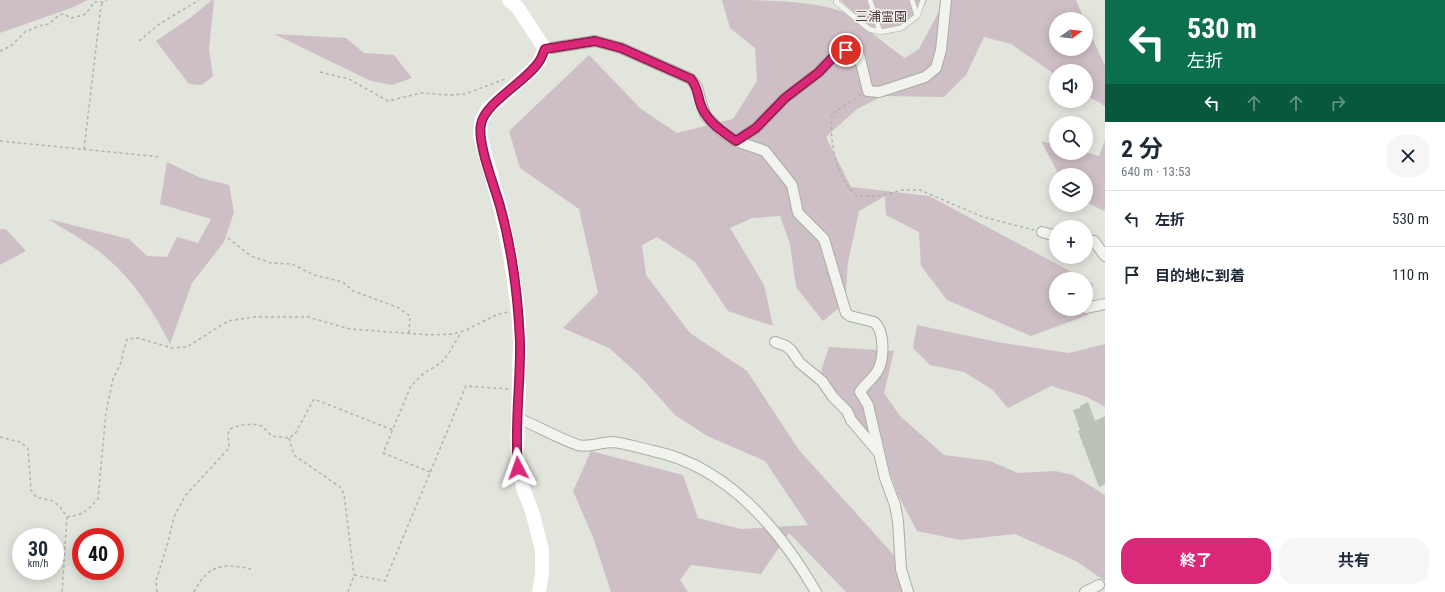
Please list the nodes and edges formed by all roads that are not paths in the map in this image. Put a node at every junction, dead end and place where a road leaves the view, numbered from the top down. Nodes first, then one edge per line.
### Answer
1 (509, 0) edge
2 (837, 0) edge
3 (870, 0) edge
4 (912, 0) edge
5 (924, 0) edge
6 (946, 0) edge
7 (917, 16) junction
8 (880, 32) junction
9 (545, 49) junction
10 (736, 141) junction
11 (1042, 232) road end
12 (1049, 234) edge
13 (1093, 241) edge
14 (1105, 256) edge
15 (1105, 304) edge
16 (1093, 307) edge
17 (775, 342) dead end
18 (517, 418) junction
19 (879, 453) junction
20 (1098, 585) dead end
21 (539, 592) edge
22 (816, 592) edge
23 (908, 592) edge
24 (1085, 592) edge

1 - 9 street
2 - 8 lane
3 - 8 lane
4 - 7 lane
5 - 7 lane
6 - 10 street
7 - 8 lane
9 - 10 street
9 - 18 street
10 - 19 street
11 - 12 street
13 - 14 street
15 - 16 street
17 - 19 street
18 - 21 street
18 - 22 street
19 - 23 street
20 - 24 street

